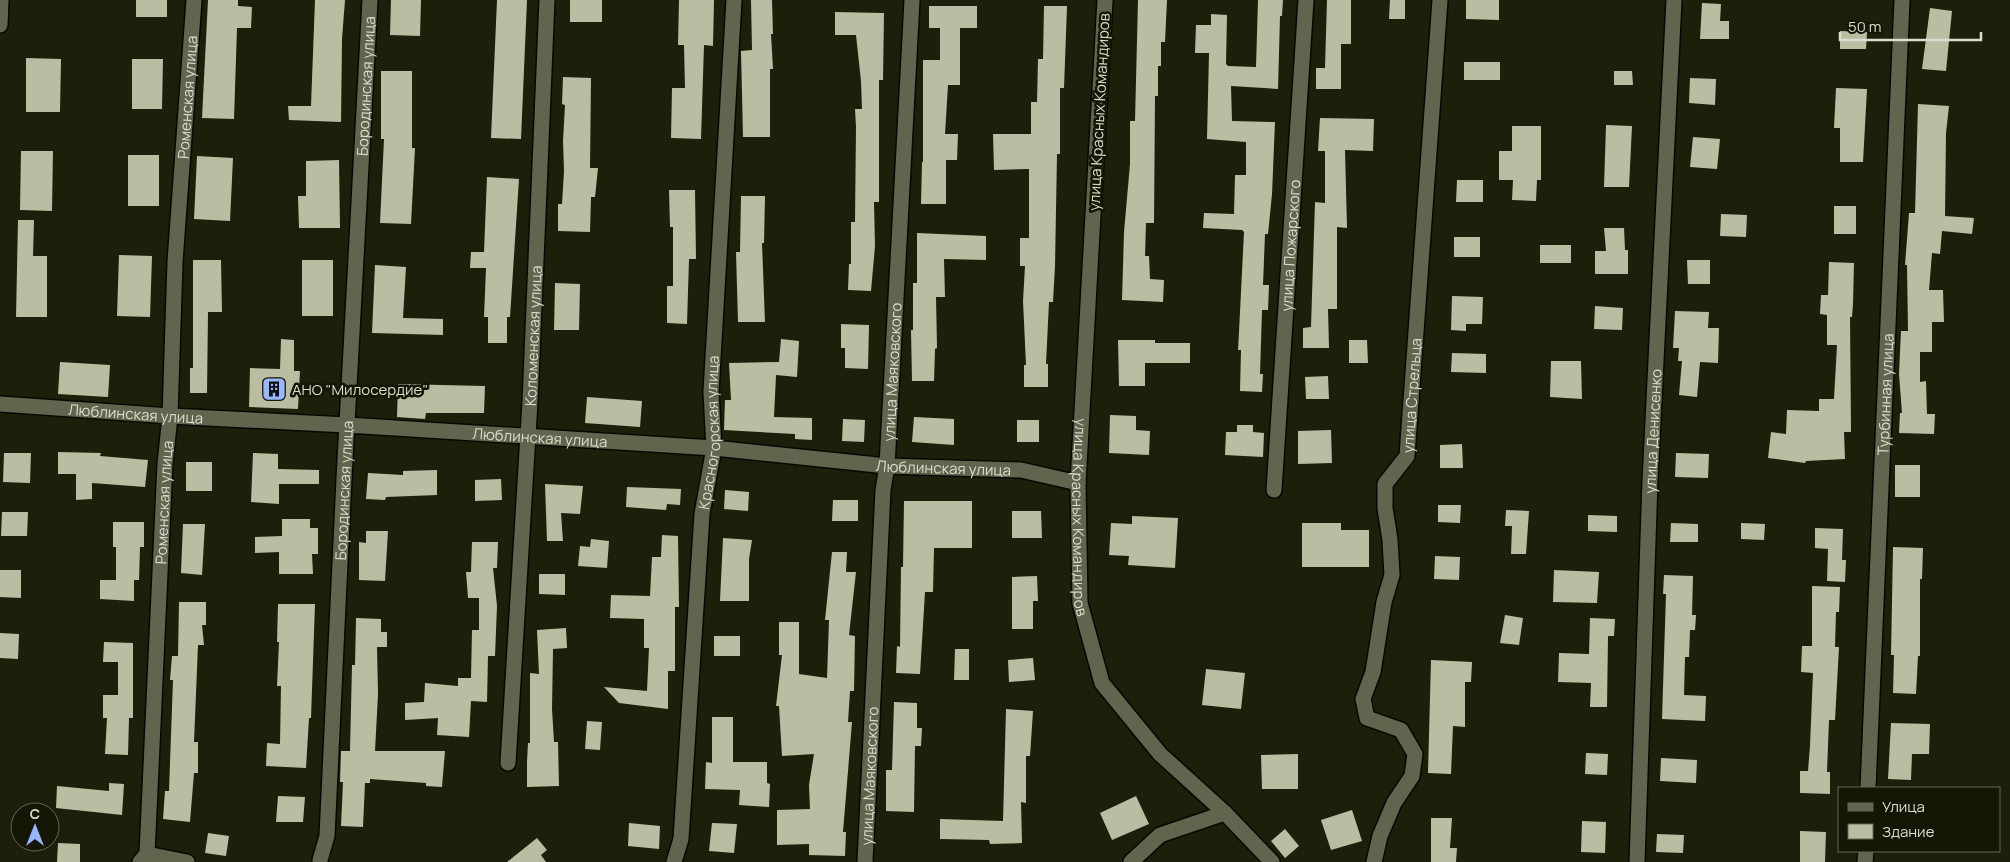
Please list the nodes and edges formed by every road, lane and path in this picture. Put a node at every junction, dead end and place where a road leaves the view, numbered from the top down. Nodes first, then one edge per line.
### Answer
1 (0, 0) edge
2 (194, 0) edge
3 (370, 0) edge
4 (547, 0) edge
5 (734, 0) edge
6 (912, 0) edge
7 (1105, 0) edge
8 (1306, 0) edge
9 (1440, 0) edge
10 (1674, 0) edge
11 (1902, 0) edge
12 (0, 25) edge
13 (0, 404) edge
14 (170, 416) junction
15 (348, 425) junction
16 (527, 436) junction
17 (714, 448) junction
18 (887, 466) junction
19 (1078, 483) junction
20 (1274, 490) dead end
21 (508, 763) dead end
22 (1868, 787) edge
23 (1225, 813) junction
24 (144, 858) edge
25 (319, 861) edge
26 (187, 862) edge
27 (674, 862) edge
28 (865, 862) edge
29 (1131, 862) edge
30 (1272, 862) edge
31 (1374, 862) edge
32 (1637, 862) edge

1 - 12 street
2 - 14 street, Роменская улица
3 - 15 street, Бородинская улица
4 - 16 street, Коломенская улица
5 - 17 street, Красногорская улица
6 - 18 street, улица Маяковского
7 - 19 street, улица Красных Командиров
8 - 20 street, улица Пожарского
9 - 31 street, улица Стрельца
10 - 32 street, улица Денисенко
11 - 22 street, Турбинная улица
13 - 14 street, Люблинская улица
14 - 15 street, Люблинская улица
14 - 24 street, Роменская улица
15 - 16 street, Люблинская улица
15 - 25 street, Бородинская улица
16 - 17 street, Люблинская улица
16 - 21 street, Коломенская улица
17 - 18 street, Люблинская улица
17 - 27 street, Красногорская улица
18 - 19 street, Люблинская улица
18 - 28 street, улица Маяковского
19 - 23 street, улица Красных Командиров
23 - 29 street
23 - 30 street
24 - 26 street

